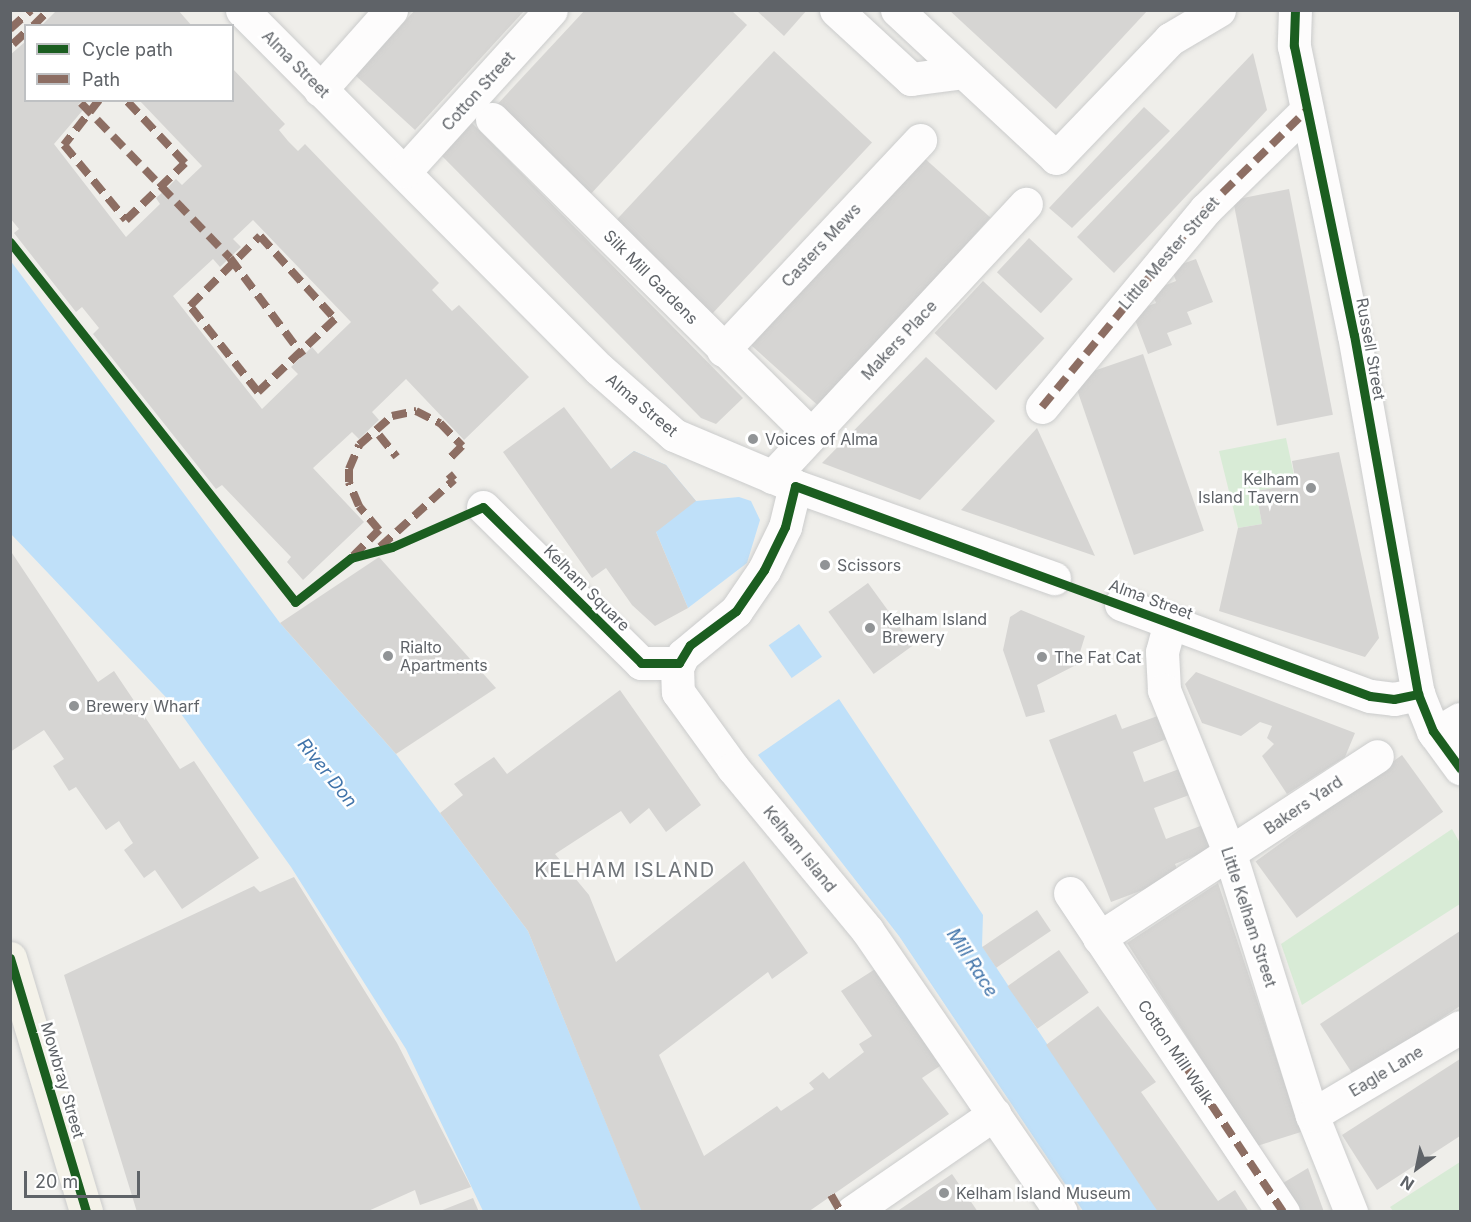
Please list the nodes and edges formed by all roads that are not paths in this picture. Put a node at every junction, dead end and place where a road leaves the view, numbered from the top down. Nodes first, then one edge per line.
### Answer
1 (242, 10) edge
2 (391, 10) edge
3 (551, 10) edge
4 (836, 10) edge
5 (897, 10) edge
6 (1219, 10) edge
7 (1295, 10) edge
8 (963, 72) junction
9 (320, 90) junction
10 (1307, 110) junction
11 (492, 119) dead end
12 (920, 140) dead end
13 (405, 171) junction
14 (1026, 204) dead end
15 (723, 350) junction
16 (1042, 407) dead end
17 (811, 435) junction
18 (784, 481) junction
19 (483, 507) dead end
20 (1054, 578) dead end
21 (1121, 604) dead end
22 (1170, 622) junction
23 (679, 663) junction
24 (1418, 694) junction
25 (1448, 726) edge
26 (1377, 756) dead end
27 (1461, 768) edge
28 (1230, 854) junction
29 (1070, 893) dead end
30 (1099, 938) junction
31 (10, 958) edge
32 (1461, 1027) edge
33 (994, 1114) junction
34 (1312, 1114) junction
35 (86, 1212) edge
36 (852, 1212) edge
37 (1061, 1212) edge
38 (1282, 1212) edge
39 (1351, 1212) edge

1 - 9 street, Alma Street
2 - 9 street
3 - 13 street, Cotton Street
4 - 8 street
5 - 8 street
6 - 8 street
7 - 10 street, Russell Street
9 - 13 street, Alma Street
10 - 16 street, Little Mester Street
10 - 24 street, Russell Street
11 - 15 street, Silk Mill Gardens
12 - 15 street, Casters Mews
13 - 18 street, Alma Street
14 - 17 street, Makers Place
15 - 17 street, Silk Mill Gardens
17 - 18 street, Makers Place
18 - 20 street, Alma Street
18 - 23 street
19 - 23 street, Kelham Square
21 - 22 street, Alma Street
22 - 24 street, Alma Street
22 - 28 street, Little Kelham Street
23 - 33 street, Kelham Island
24 - 25 street
25 - 27 street
26 - 28 street, Bakers Yard
28 - 30 street, Bakers Yard
28 - 34 street, Little Kelham Street
29 - 30 street, Cotton Mill Walk
30 - 38 street, Cotton Mill Walk
31 - 35 main road, Mowbray Street
32 - 34 street, Eagle Lane
33 - 36 street
33 - 37 street, Kelham Island
34 - 39 street, Little Kelham Street

